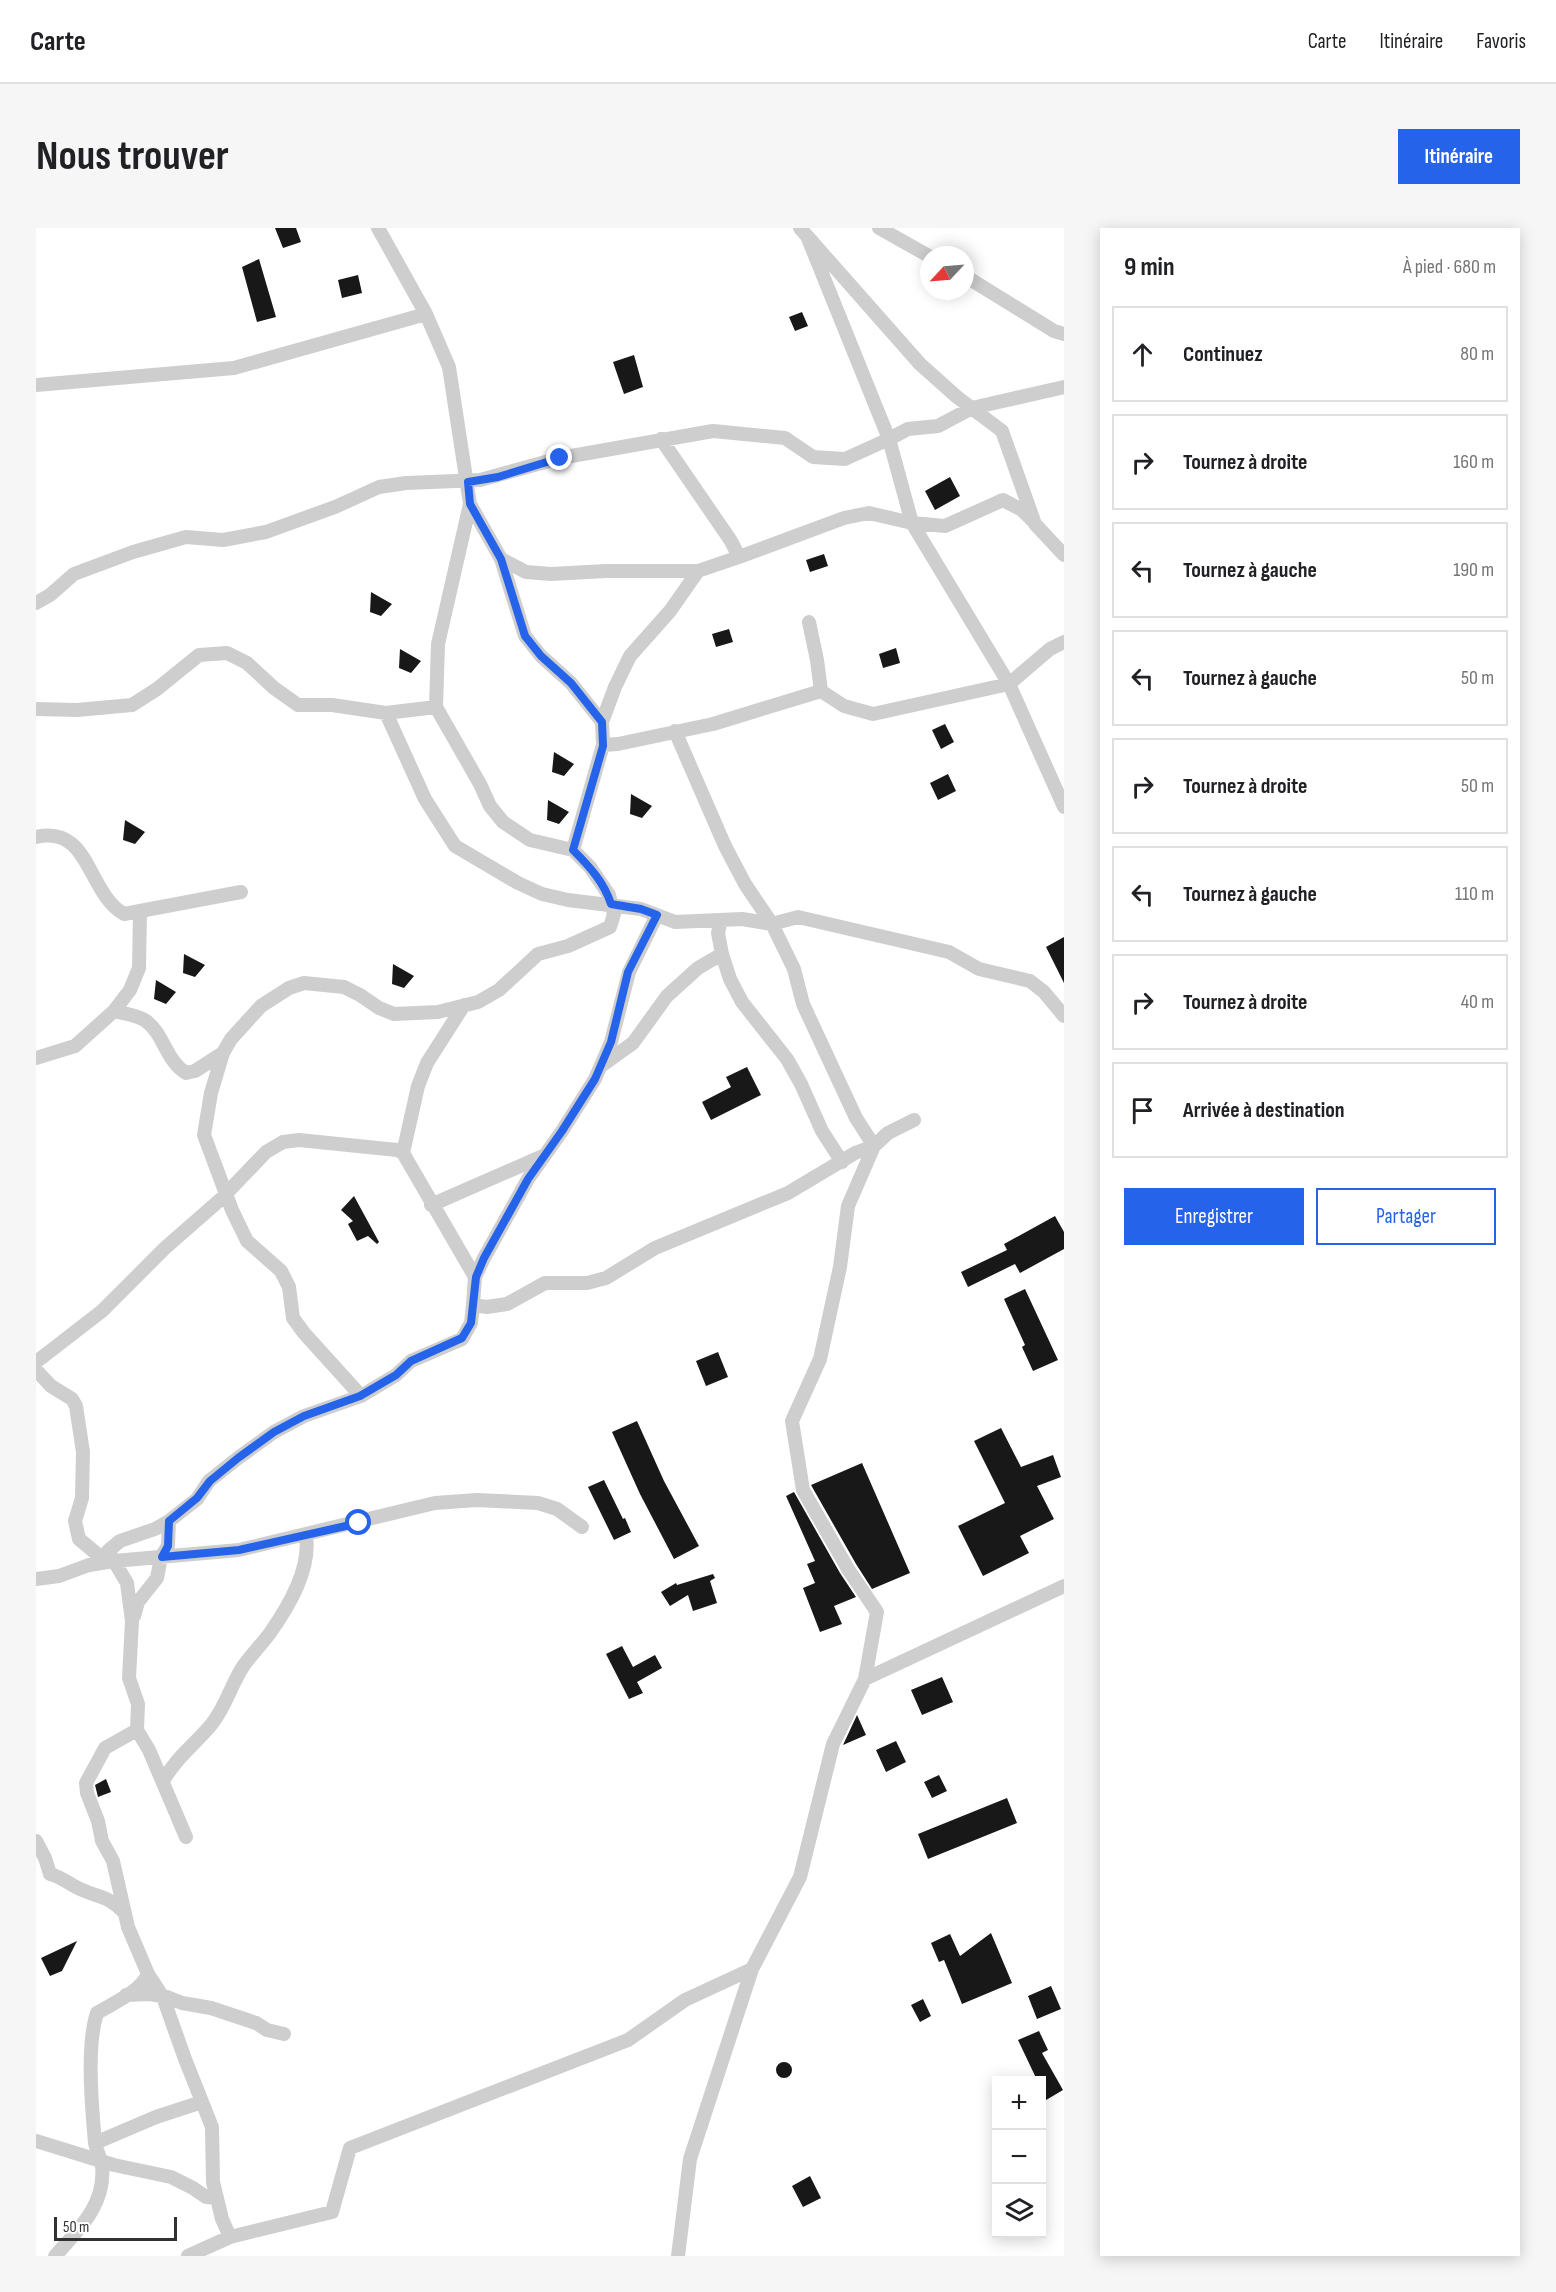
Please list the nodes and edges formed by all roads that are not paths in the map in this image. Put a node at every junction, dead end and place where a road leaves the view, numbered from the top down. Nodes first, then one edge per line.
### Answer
1 (378, 228) edge
2 (879, 228) edge
3 (803, 232) edge
4 (920, 251) edge
5 (974, 282) edge
6 (426, 314) junction
7 (1064, 334) edge
8 (36, 385) edge
9 (1064, 387) edge
10 (972, 408) junction
11 (662, 439) junction
12 (890, 439) junction
13 (468, 482) junction
14 (470, 504) junction
15 (912, 523) junction
16 (1035, 524) junction
17 (1064, 555) edge
18 (739, 557) junction
19 (501, 559) junction
20 (698, 571) junction
21 (36, 603) edge
22 (809, 622) dead end
23 (1064, 642) edge
24 (1009, 684) junction
25 (821, 691) junction
26 (436, 707) junction
27 (36, 709) edge
28 (386, 713) junction
29 (602, 722) junction
30 (675, 731) junction
31 (603, 746) junction
32 (1064, 807) edge
33 (36, 837) edge
34 (573, 850) junction
35 (241, 892) dead end
36 (611, 904) junction
37 (140, 912) junction
38 (657, 915) junction
39 (721, 920) junction
40 (772, 924) junction
41 (722, 954) junction
42 (464, 1005) junction
43 (114, 1011) junction
44 (1064, 1016) edge
45 (223, 1053) junction
46 (36, 1058) edge
47 (601, 1066) junction
48 (914, 1120) dead end
49 (874, 1146) junction
50 (403, 1153) junction
51 (545, 1155) junction
52 (842, 1162) junction
53 (226, 1192) junction
54 (431, 1205) junction
55 (476, 1277) junction
56 (473, 1305) junction
57 (36, 1362) edge
58 (36, 1370) edge
59 (360, 1396) junction
60 (169, 1521) junction
61 (582, 1527) dead end
62 (306, 1536) junction
63 (162, 1557) junction
64 (114, 1561) junction
65 (36, 1579) edge
66 (1064, 1586) edge
67 (132, 1621) junction
68 (866, 1679) junction
69 (137, 1730) junction
70 (163, 1780) junction
71 (186, 1837) dead end
72 (36, 1841) edge
73 (124, 1912) junction
74 (752, 1969) junction
75 (148, 1974) junction
76 (126, 1995) junction
77 (163, 1997) junction
78 (284, 2034) dead end
79 (202, 2102) junction
80 (36, 2141) edge
81 (95, 2144) junction
82 (101, 2160) junction
83 (217, 2198) junction
84 (230, 2237) junction
85 (55, 2256) edge
86 (188, 2256) edge
87 (678, 2256) edge

1 - 6 street
2 - 4 street
3 - 10 street
3 - 12 street
5 - 7 street
6 - 8 street
6 - 13 street
9 - 10 street
10 - 12 street
10 - 16 street
11 - 12 street
11 - 13 street
11 - 18 street
12 - 15 street
13 - 14 street
13 - 21 street
14 - 19 street
14 - 26 street
15 - 16 street
15 - 18 street
15 - 24 street
16 - 17 street
18 - 20 street
19 - 20 street
19 - 29 street
20 - 29 street
22 - 25 street
23 - 24 street
24 - 25 street
24 - 32 street
25 - 30 street
26 - 28 street
26 - 34 street
27 - 28 street
28 - 36 street
29 - 31 street
30 - 31 street
30 - 40 street
31 - 34 street
33 - 37 street
34 - 36 street
35 - 37 street
36 - 38 street
36 - 42 street
37 - 43 street
38 - 39 street
38 - 47 street
39 - 40 street
39 - 41 street
40 - 44 street
40 - 49 street
41 - 47 street
41 - 52 street
42 - 45 street
42 - 50 street
43 - 45 street
43 - 46 street
45 - 53 street
47 - 51 street
48 - 49 street
49 - 52 street
49 - 68 street
50 - 53 street
50 - 54 street
51 - 54 street
51 - 55 street
52 - 56 street
53 - 57 street
53 - 59 street
54 - 55 street
55 - 56 street
56 - 59 street
58 - 64 street
59 - 60 street
60 - 63 street
60 - 64 street
61 - 62 street
62 - 63 street
62 - 70 street
63 - 64 street
63 - 67 street
64 - 65 street
64 - 67 street
66 - 68 street
67 - 69 street
68 - 74 street
69 - 70 street
69 - 73 street
70 - 71 street
72 - 73 street
73 - 75 street
74 - 84 street
74 - 87 street
75 - 76 street
75 - 77 street
76 - 77 street
76 - 81 street
77 - 78 street
77 - 79 street
79 - 81 street
79 - 83 street
80 - 82 street
81 - 82 street
82 - 83 street
82 - 85 street
83 - 84 street
84 - 86 street

